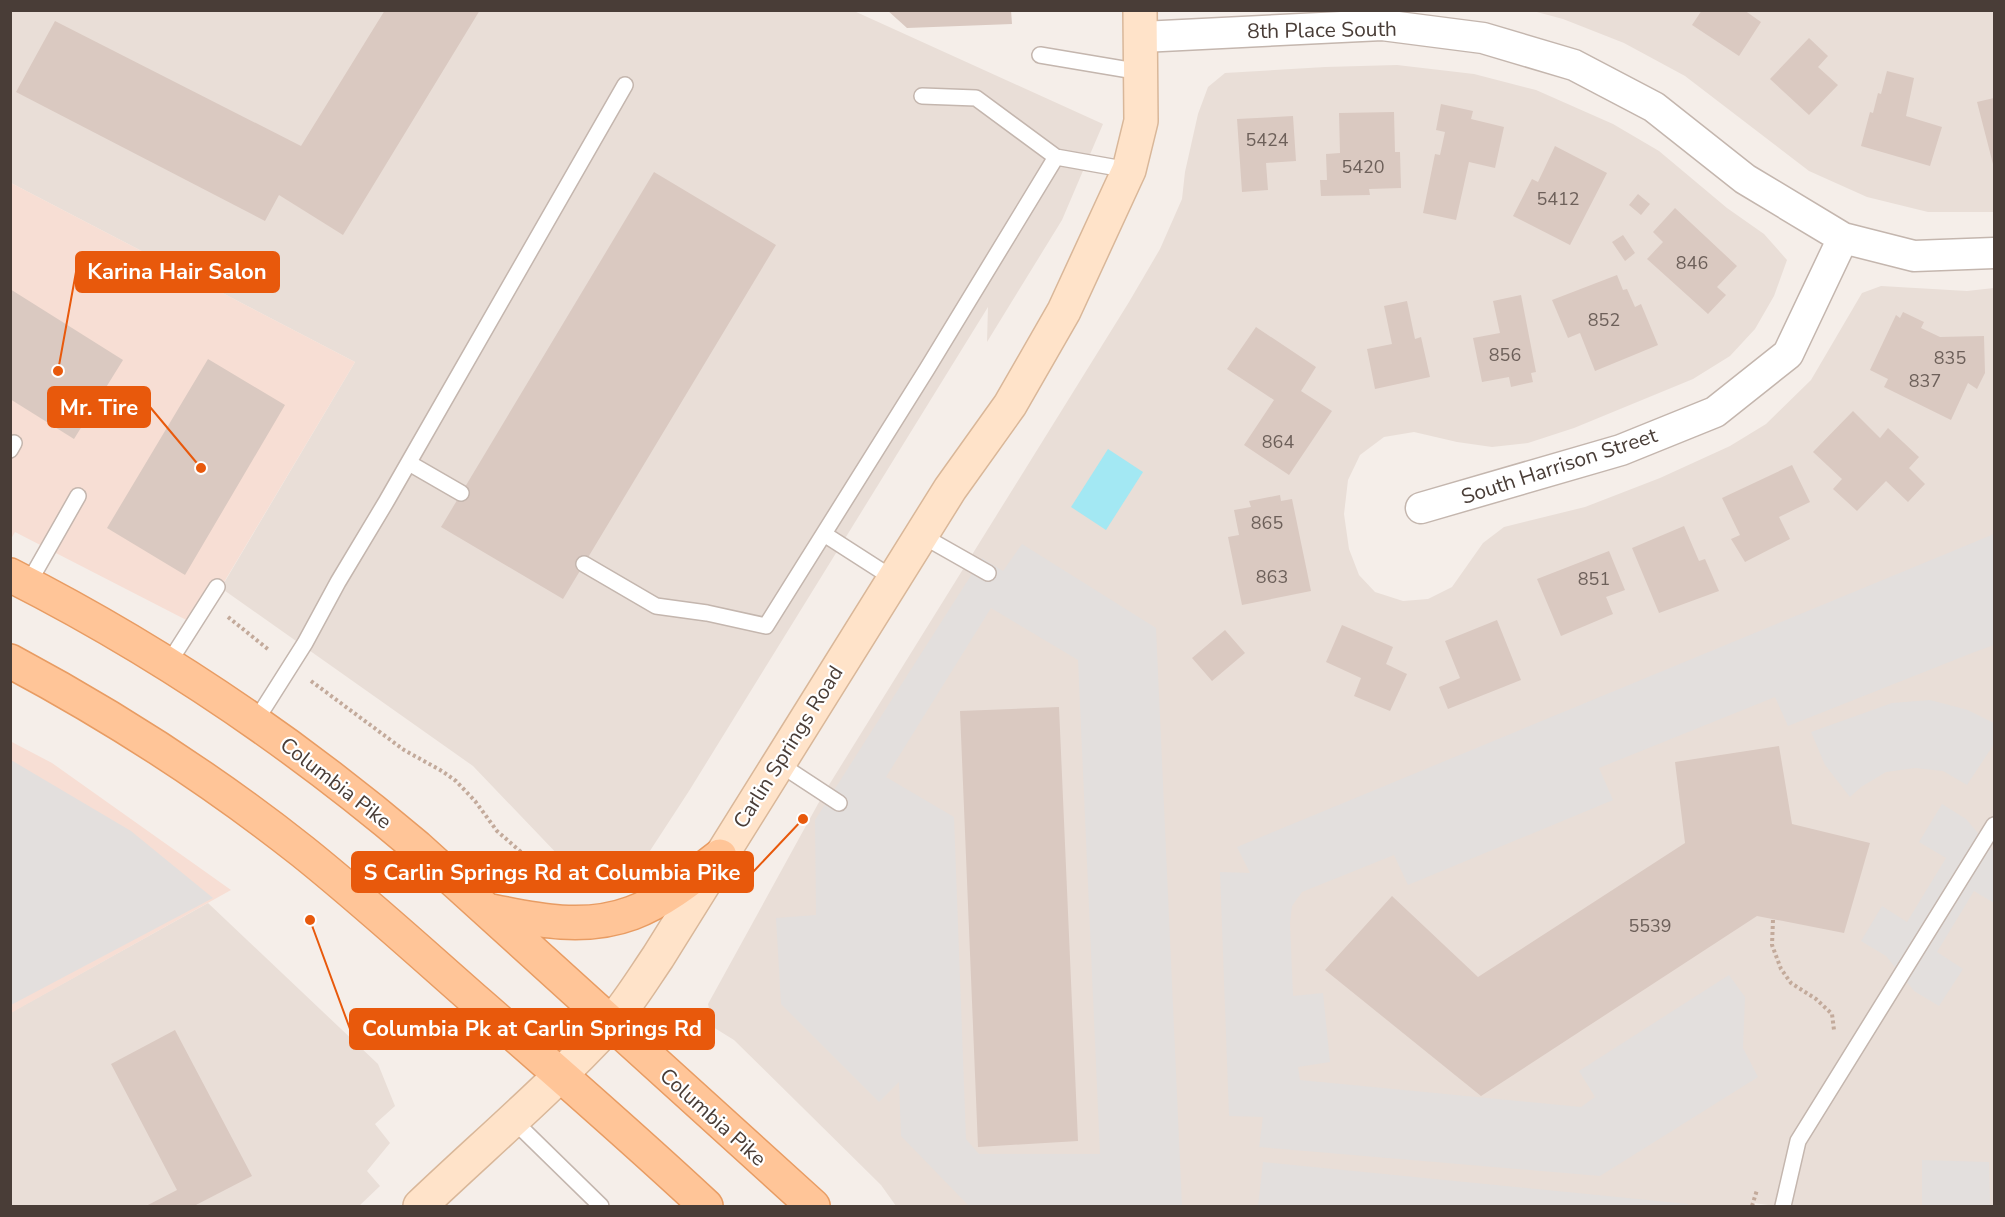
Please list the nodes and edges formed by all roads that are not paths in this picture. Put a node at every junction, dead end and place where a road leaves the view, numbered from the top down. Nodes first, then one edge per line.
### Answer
1 (1141, 24) edge
2 (1040, 55) dead end
3 (1141, 72) junction
4 (625, 86) dead end
5 (922, 96) dead end
6 (1056, 157) junction
7 (1129, 170) junction
8 (1842, 238) junction
9 (1995, 253) edge
10 (409, 463) junction
11 (461, 493) dead end
12 (78, 496) dead end
13 (1421, 508) dead end
14 (824, 534) junction
15 (921, 535) junction
16 (584, 564) dead end
17 (988, 573) dead end
18 (894, 579) junction
19 (19, 580) edge
20 (217, 587) dead end
21 (10, 661) edge
22 (168, 664) junction
23 (255, 722) junction
24 (778, 763) junction
25 (839, 803) dead end
26 (1995, 825) edge
27 (720, 856) junction
28 (487, 910) junction
29 (611, 1023) junction
30 (560, 1074) junction
31 (512, 1119) junction
32 (420, 1206) edge
33 (601, 1206) edge
34 (706, 1206) edge
35 (813, 1206) edge
36 (1783, 1206) edge

1 - 3 main road, Carlin Springs Road
1 - 8 street, 8th Place South
2 - 3 lane
3 - 7 main road, Carlin Springs Road
4 - 10 lane
5 - 6 lane
6 - 7 lane
6 - 14 lane
7 - 15 main road, Carlin Springs Road
8 - 9 street
8 - 13 street, South Harrison Street
10 - 11 lane
10 - 23 lane
12 - 19 lane
14 - 16 lane
14 - 18 lane
15 - 17 lane
15 - 18 main road, Carlin Springs Road
18 - 24 main road, Carlin Springs Road
19 - 22 main road, Columbia Pike
20 - 22 lane
21 - 30 main road
22 - 23 main road, Columbia Pike
23 - 28 main road, Columbia Pike
24 - 25 lane
24 - 27 main road, Carlin Springs Road
26 - 36 lane
27 - 28 main road
27 - 29 main road, Carlin Springs Road
28 - 29 main road, Columbia Pike
29 - 30 main road, Carlin Springs Road
29 - 35 main road, Columbia Pike
30 - 31 main road, Carlin Springs Road
30 - 34 main road
31 - 32 main road, Carlin Springs Road
31 - 33 lane

